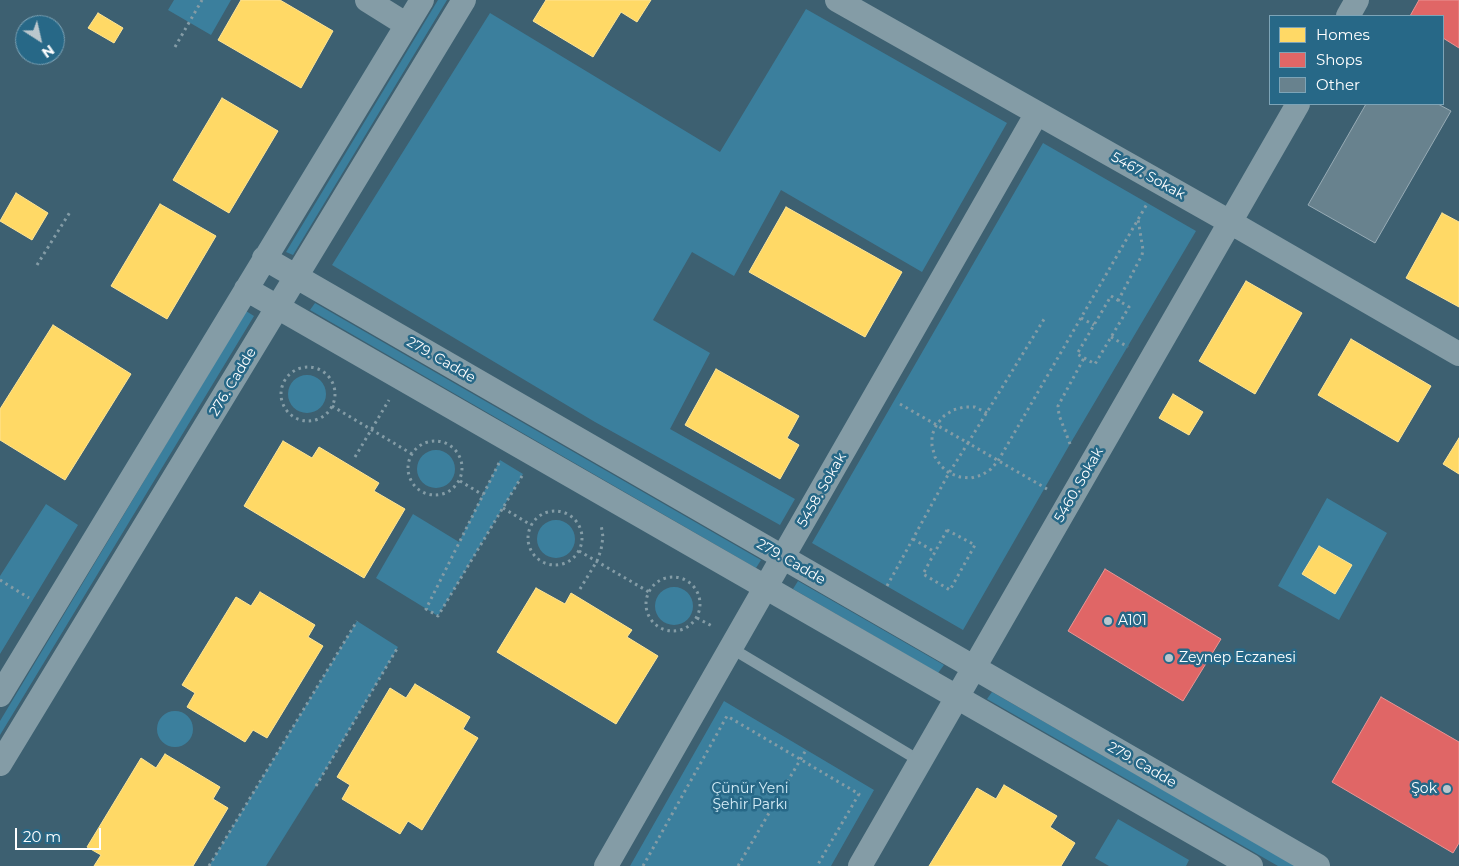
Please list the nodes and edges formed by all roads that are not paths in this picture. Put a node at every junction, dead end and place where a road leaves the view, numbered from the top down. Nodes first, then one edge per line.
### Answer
1 (367, 0) edge
2 (422, 0) edge
3 (464, 0) edge
4 (837, 0) edge
5 (1358, 0) edge
6 (1349, 15) edge
7 (407, 25) junction
8 (1297, 105) edge
9 (1037, 113) junction
10 (1230, 222) junction
11 (264, 258) junction
12 (297, 277) junction
13 (246, 289) junction
14 (278, 308) junction
15 (1459, 354) edge
16 (783, 557) junction
17 (766, 587) junction
18 (725, 640) junction
19 (974, 668) junction
20 (0, 695) edge
21 (956, 697) junction
22 (920, 761) junction
23 (0, 764) edge
24 (606, 866) edge
25 (860, 866) edge
26 (1251, 866) edge
27 (1318, 866) edge

1 - 7 street
2 - 7 street
3 - 12 street, 276. Cadde
4 - 9 street, 5467. Sokak
5 - 6 street
7 - 11 street
8 - 10 street, 5460. Sokak
9 - 10 street, 5467. Sokak
9 - 16 street, 5458. Sokak
10 - 15 street, 5467. Sokak
10 - 19 street, 5460. Sokak
11 - 12 street, 279. Cadde
11 - 13 street
12 - 14 street, 276. Cadde
12 - 16 street, 279. Cadde
13 - 14 street
13 - 20 street
14 - 17 street
14 - 23 street, 276. Cadde
16 - 17 street, 5458. Sokak
16 - 19 street, 279. Cadde
17 - 18 street, 5458. Sokak
17 - 21 street
18 - 22 lane
18 - 24 street, 5458. Sokak
19 - 21 street, 5460. Sokak
19 - 27 street, 279. Cadde
21 - 22 street, 5460. Sokak
21 - 26 street
22 - 25 street, 5460. Sokak

